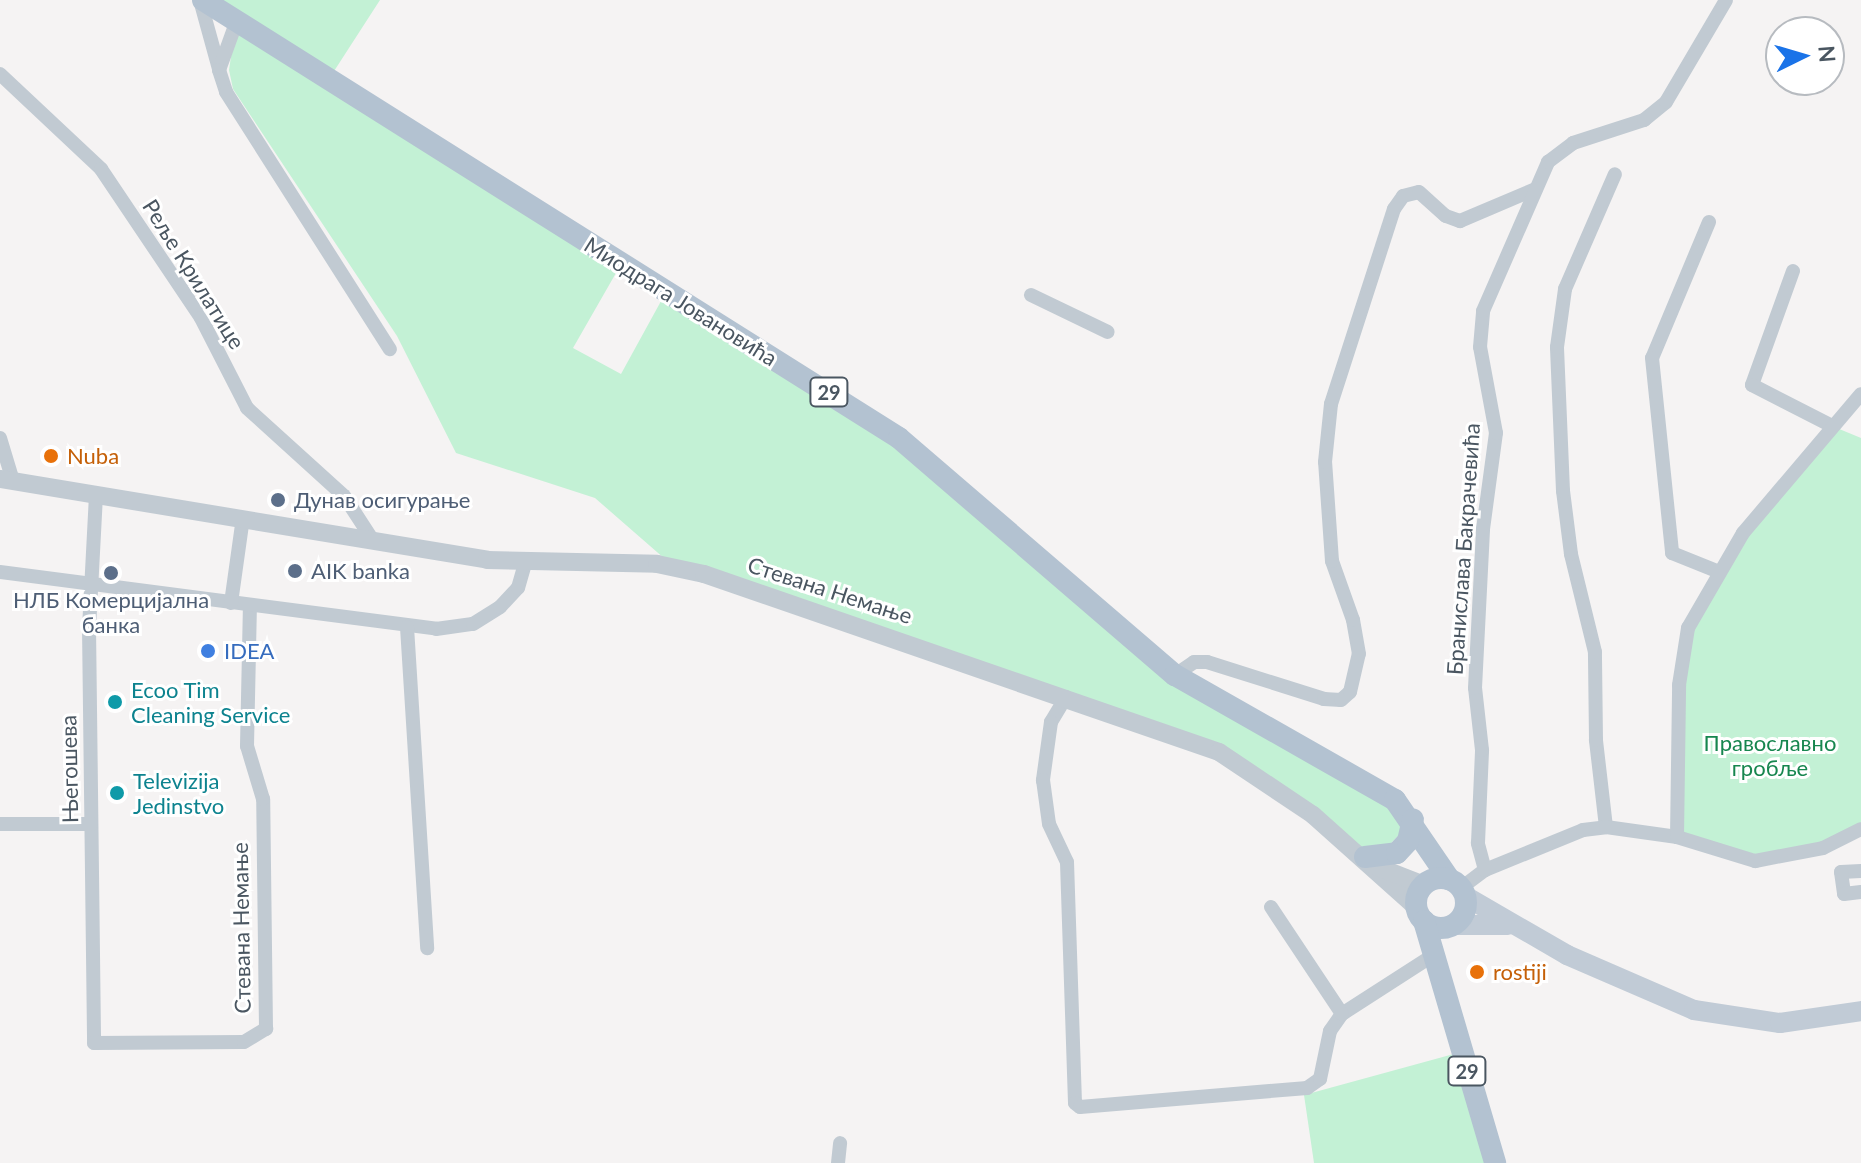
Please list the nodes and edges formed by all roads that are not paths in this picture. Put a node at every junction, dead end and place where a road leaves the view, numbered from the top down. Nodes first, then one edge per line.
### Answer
1 (202, 0) edge
2 (1726, 0) edge
3 (236, 23) junction
4 (219, 70) junction
5 (0, 74) edge
6 (1615, 174) dead end
7 (1533, 190) junction
8 (1709, 222) dead end
9 (1793, 271) dead end
10 (1031, 295) dead end
11 (1108, 332) dead end
12 (390, 349) dead end
13 (1861, 394) edge
14 (1832, 426) junction
15 (0, 438) edge
16 (6, 480) edge
17 (96, 495) junction
18 (243, 518) junction
19 (372, 539) junction
20 (525, 563) junction
21 (0, 572) edge
22 (1719, 572) junction
23 (92, 586) junction
24 (231, 603) junction
25 (250, 606) junction
26 (407, 627) junction
27 (1175, 675) junction
28 (1066, 697) junction
29 (0, 824) edge
30 (91, 824) junction
31 (1415, 824) junction
32 (1606, 827) junction
33 (1860, 830) edge
34 (1677, 837) junction
35 (1367, 860) junction
36 (1485, 870) junction
37 (1861, 871) edge
38 (1425, 884) junction
39 (1458, 888) junction
40 (1861, 892) edge
41 (1271, 907) dead end
42 (1421, 914) junction
43 (1508, 925) junction
44 (1450, 926) junction
45 (427, 948) dead end
46 (1435, 954) junction
47 (1443, 979) junction
48 (1861, 1011) edge
49 (1342, 1014) junction
50 (94, 1043) joint
51 (840, 1143) dead end
52 (838, 1163) edge
53 (1495, 1163) edge

1 - 3 main road, Миодрага Јовановића / 29
1 - 4 street, Миодрага Јовановића
2 - 7 street, Бранислава Бакрачевића
3 - 4 street
3 - 27 main road, Миодрага Јовановића / 29
4 - 12 street, Миодрага Јовановића
5 - 19 street, Реље Крилатице
6 - 32 street
7 - 27 street
7 - 36 street, Бранислава Бакрачевића
8 - 22 street
9 - 14 street
10 - 11 street
13 - 14 street
14 - 22 street
15 - 16 street
16 - 17 street, Стевана Немање
17 - 18 street, Стевана Немање
17 - 23 street, Његошева
18 - 19 street, Стевана Немање
18 - 24 street
19 - 20 street, Стевана Немање
20 - 26 street
20 - 28 street, Стевана Немање
21 - 23 street
22 - 34 street
23 - 24 street
23 - 30 street, Његошева
24 - 25 street
25 - 26 street
25 - 50 street, Стевана Немање
26 - 45 street
27 - 31 main road, Миодрага Јовановића / 29
28 - 35 street, Стевана Немање
28 - 49 street
29 - 30 street
30 - 50 street, Његошева
31 - 35 main road
31 - 38 main road
31 - 39 main road, Миодрага Јовановића
32 - 34 street
32 - 36 street
33 - 34 street
35 - 38 street
35 - 42 street, Стевана Немање
36 - 39 street
37 - 40 street
38 - 39 main road
38 - 42 main road
39 - 43 main road
39 - 44 main road
41 - 49 street
42 - 44 main road
42 - 46 main road, 29
43 - 44 main road
43 - 48 main road
44 - 47 main road
46 - 47 main road, 29
46 - 49 street
47 - 53 main road, 29
51 - 52 street

